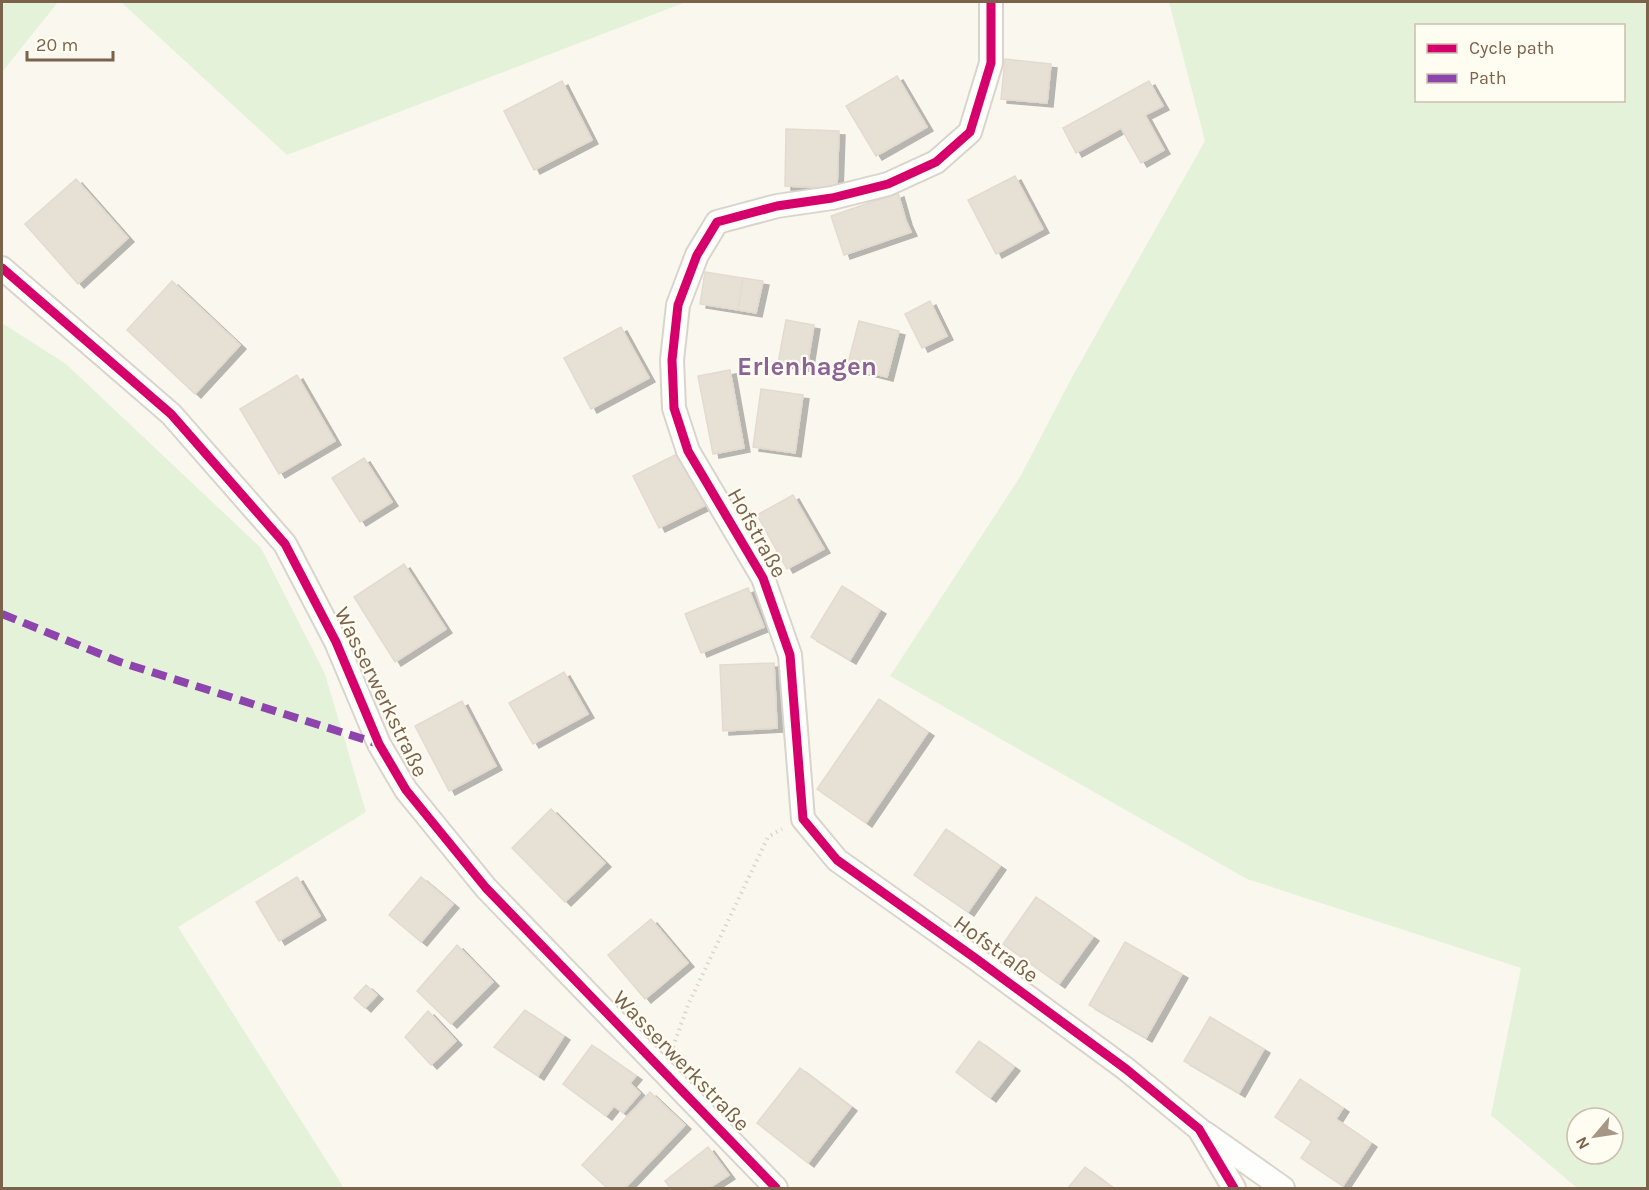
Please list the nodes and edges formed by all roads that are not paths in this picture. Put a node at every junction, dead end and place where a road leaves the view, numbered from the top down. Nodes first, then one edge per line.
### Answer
1 (991, 2) edge
2 (2, 268) edge
3 (1199, 1129) junction
4 (776, 1188) edge
5 (1234, 1188) edge
6 (1283, 1188) edge

1 - 3 street, Hofstraße
2 - 4 street, Wasserwerkstraße
3 - 5 street, Hofstraße
3 - 6 street, Hofstraße

